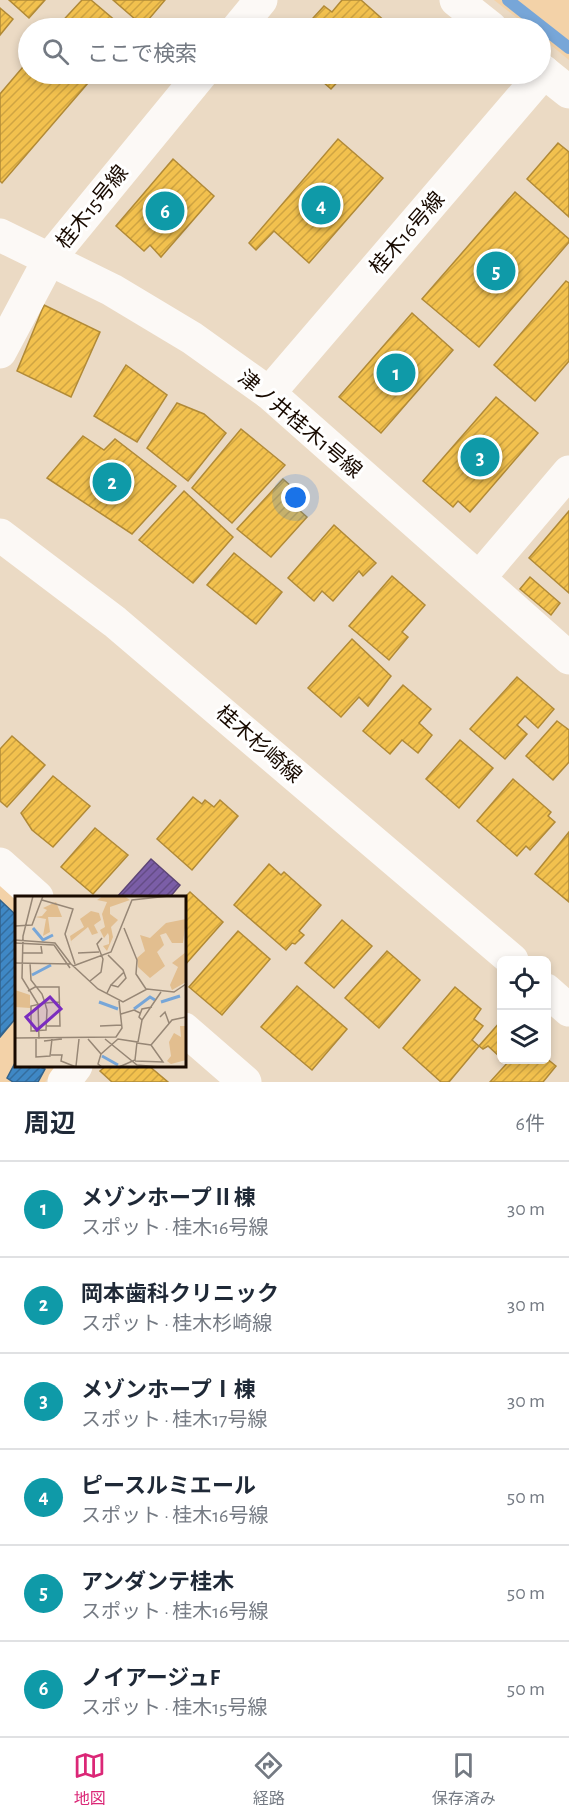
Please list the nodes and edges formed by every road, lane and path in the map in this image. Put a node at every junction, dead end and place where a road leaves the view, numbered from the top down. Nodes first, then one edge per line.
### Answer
1 (261, 0) edge
2 (456, 0) edge
3 (246, 18) edge
4 (478, 18) edge
5 (193, 84) edge
6 (546, 84) edge
7 (0, 235) edge
8 (50, 258) junction
9 (0, 352) edge
10 (269, 393) junction
11 (569, 472) edge
12 (0, 535) edge
13 (479, 578) junction
14 (569, 658) edge
15 (0, 864) edge
16 (36, 896) edge
17 (507, 956) edge
18 (551, 994) edge
19 (569, 1010) edge
20 (186, 1031) edge
21 (75, 1067) edge
22 (64, 1082) edge
23 (245, 1082) edge

1 - 3 street
2 - 4 street
5 - 8 street, 桂木15号線
6 - 10 street, 桂木16号線
7 - 8 street, 津ノ井桂木1号線
8 - 9 street, 桂木15号線
8 - 10 street, 津ノ井桂木1号線
10 - 13 street, 津ノ井桂木1号線
11 - 13 street
12 - 17 street, 桂木杉崎線
13 - 14 street, 津ノ井桂木1号線
15 - 16 street
18 - 19 street
20 - 23 street
21 - 22 street

